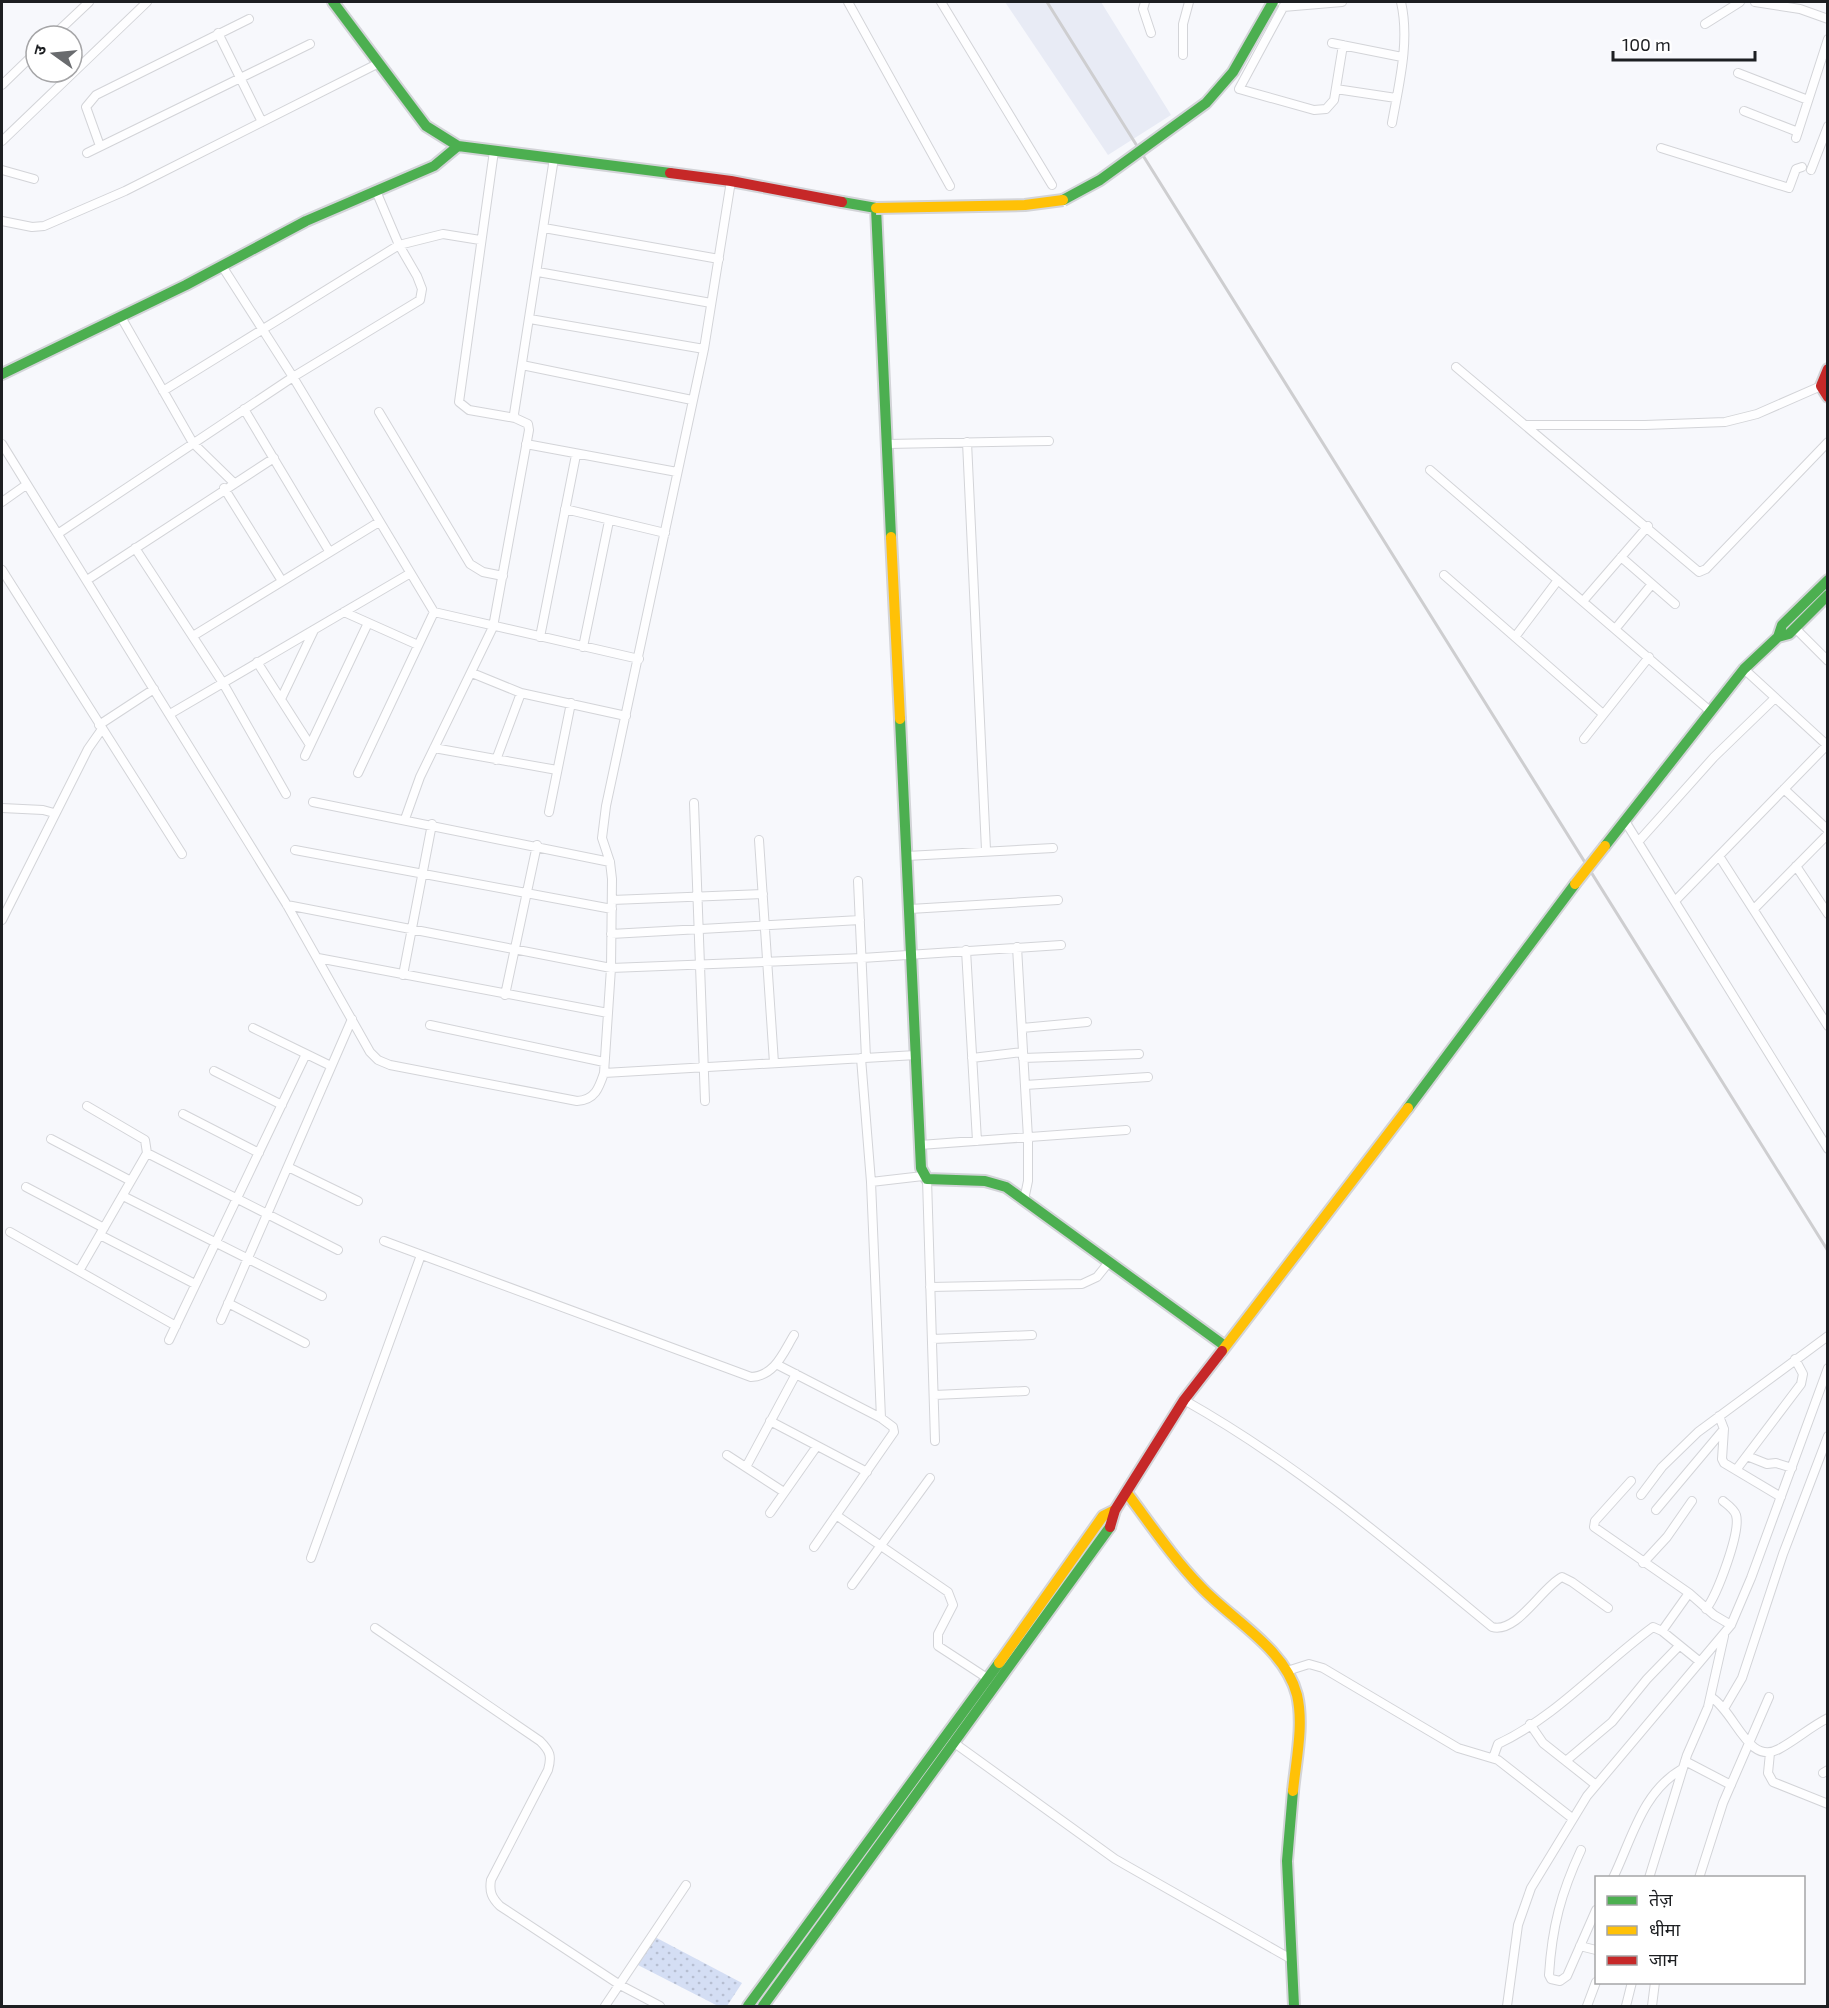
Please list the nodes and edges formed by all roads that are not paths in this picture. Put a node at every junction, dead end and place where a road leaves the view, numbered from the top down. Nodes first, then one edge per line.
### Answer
1 (89, 2) edge
2 (147, 2) edge
3 (333, 2) edge
4 (848, 2) edge
5 (941, 2) edge
6 (1145, 2) edge
7 (1189, 2) edge
8 (1342, 2) edge
9 (1401, 2) edge
10 (1740, 2) edge
11 (1755, 2) edge
12 (1281, 3) edge
13 (249, 19) dead end
14 (1827, 19) edge
15 (66, 24) edge
16 (1705, 24) dead end
17 (218, 33) junction
18 (1151, 33) dead end
19 (1827, 39) edge
20 (1332, 43) dead end
21 (310, 44) dead end
22 (1343, 45) junction
23 (1183, 55) dead end
24 (1402, 57) junction
25 (24, 64) edge
26 (377, 64) junction
27 (1738, 73) dead end
28 (240, 78) junction
29 (2, 85) edge
30 (1336, 89) junction
31 (1396, 98) junction
32 (1808, 100) junction
33 (1744, 111) dead end
34 (262, 122) junction
35 (1392, 123) dead end
36 (1827, 126) edge
37 (2, 141) edge
38 (100, 146) junction
39 (458, 146) junction
40 (1661, 147) dead end
41 (494, 151) junction
42 (87, 153) dead end
43 (554, 158) junction
44 (1802, 168) dead end
45 (2, 170) edge
46 (1811, 170) dead end
47 (34, 179) dead end
48 (731, 181) junction
49 (1052, 185) dead end
50 (950, 186) dead end
51 (376, 191) junction
52 (876, 208) junction
53 (2, 221) edge
54 (544, 228) junction
55 (480, 240) junction
56 (399, 245) junction
57 (718, 259) junction
58 (222, 266) junction
59 (538, 272) junction
60 (711, 303) junction
61 (121, 317) junction
62 (530, 319) junction
63 (261, 328) junction
64 (704, 349) junction
65 (522, 365) junction
66 (1456, 367) dead end
67 (1827, 369) edge
68 (2, 374) edge
69 (292, 377) junction
70 (1821, 386) junction
71 (163, 392) junction
72 (1827, 397) edge
73 (692, 400) junction
74 (244, 409) junction
75 (379, 412) dead end
76 (515, 418) junction
77 (1527, 425) junction
78 (1049, 441) dead end
79 (967, 442) junction
80 (1827, 442) edge
81 (193, 443) junction
82 (2, 444) edge
83 (526, 444) junction
84 (887, 444) junction
85 (576, 455) junction
86 (274, 458) junction
87 (1430, 470) dead end
88 (677, 472) junction
89 (233, 482) junction
90 (26, 485) junction
91 (224, 488) junction
92 (2, 502) edge
93 (565, 509) junction
94 (609, 521) junction
95 (379, 522) junction
96 (1648, 526) junction
97 (59, 533) junction
98 (665, 533) junction
99 (135, 548) junction
100 (329, 551) junction
101 (1621, 557) junction
102 (2, 570) edge
103 (409, 574) junction
104 (1444, 575) dead end
105 (502, 576) junction
106 (87, 580) junction
107 (282, 580) junction
108 (1558, 580) junction
109 (1827, 580) edge
110 (1652, 584) junction
111 (1827, 595) edge
112 (1584, 600) junction
113 (1675, 604) dead end
114 (344, 612) junction
115 (434, 612) junction
116 (368, 623) junction
117 (493, 627) junction
118 (315, 628) junction
119 (1616, 628) junction
120 (1795, 628) junction
121 (193, 636) junction
122 (540, 637) junction
123 (1515, 637) junction
124 (1778, 637) junction
125 (418, 645) junction
126 (583, 647) junction
127 (1649, 657) junction
128 (639, 659) junction
129 (1827, 661) edge
130 (257, 662) junction
131 (1743, 669) junction
132 (472, 673) junction
133 (223, 683) junction
134 (154, 689) junction
135 (521, 693) junction
136 (1775, 698) junction
137 (281, 699) junction
138 (571, 703) junction
139 (1710, 711) junction
140 (170, 714) junction
141 (1604, 714) junction
142 (626, 716) junction
143 (101, 727) junction
144 (1584, 739) dead end
145 (310, 745) junction
146 (1827, 745) edge
147 (434, 748) junction
148 (305, 756) dead end
149 (496, 760) junction
150 (557, 770) junction
151 (358, 772) dead end
152 (1784, 789) junction
153 (286, 794) dead end
154 (313, 802) dead end
155 (694, 803) dead end
156 (2, 809) edge
157 (549, 812) dead end
158 (54, 813) junction
159 (405, 819) junction
160 (1625, 821) junction
161 (432, 824) junction
162 (1827, 832) edge
163 (759, 840) dead end
164 (1638, 842) junction
165 (537, 845) junction
166 (1053, 848) dead end
167 (295, 850) dead end
168 (987, 850) junction
169 (182, 854) dead end
170 (907, 856) junction
171 (1719, 856) junction
172 (610, 862) junction
173 (1796, 866) junction
174 (423, 876) junction
175 (858, 881) dead end
176 (526, 894) junction
177 (763, 894) junction
178 (698, 897) junction
179 (612, 900) junction
180 (1058, 900) dead end
181 (1676, 900) junction
182 (287, 904) junction
183 (612, 909) junction
184 (909, 909) junction
185 (1754, 909) junction
186 (1827, 914) edge
187 (2, 920) edge
188 (860, 920) junction
189 (765, 925) junction
190 (412, 930) junction
191 (700, 930) junction
192 (612, 934) junction
193 (1061, 945) dead end
194 (1017, 947) junction
195 (966, 950) junction
196 (514, 951) junction
197 (912, 953) junction
198 (318, 958) junction
199 (861, 958) junction
200 (768, 963) junction
201 (702, 966) junction
202 (611, 968) junction
203 (403, 975) junction
204 (505, 995) junction
205 (608, 1013) junction
206 (352, 1019) junction
207 (1087, 1022) dead end
208 (430, 1025) dead end
209 (1827, 1026) edge
210 (254, 1028) dead end
211 (1022, 1028) junction
212 (306, 1054) junction
213 (916, 1054) junction
214 (1139, 1054) dead end
215 (1023, 1055) junction
216 (863, 1058) junction
217 (972, 1058) junction
218 (604, 1062) junction
219 (774, 1063) junction
220 (331, 1066) junction
221 (704, 1067) junction
222 (214, 1071) dead end
223 (604, 1072) junction
224 (1148, 1077) dead end
225 (1024, 1085) junction
226 (705, 1101) dead end
227 (282, 1105) junction
228 (87, 1106) dead end
229 (183, 1114) dead end
230 (1126, 1130) dead end
231 (51, 1138) dead end
232 (1028, 1138) junction
233 (977, 1141) junction
234 (920, 1146) junction
235 (1827, 1149) edge
236 (147, 1153) junction
237 (259, 1153) junction
238 (288, 1167) junction
239 (925, 1178) junction
240 (131, 1181) junction
241 (871, 1182) junction
242 (26, 1187) dead end
243 (123, 1196) junction
244 (237, 1199) junction
245 (1024, 1200) junction
246 (358, 1201) dead end
247 (267, 1214) junction
248 (102, 1231) junction
249 (10, 1232) dead end
250 (384, 1241) dead end
251 (215, 1244) junction
252 (338, 1250) dead end
253 (421, 1255) junction
254 (247, 1259) junction
255 (1109, 1262) junction
256 (79, 1271) junction
257 (195, 1284) junction
258 (930, 1287) junction
259 (322, 1296) dead end
260 (228, 1303) junction
261 (221, 1320) dead end
262 (176, 1326) junction
263 (794, 1335) dead end
264 (1032, 1335) dead end
265 (1827, 1335) edge
266 (932, 1339) junction
267 (169, 1340) dead end
268 (305, 1342) dead end
269 (1226, 1346) junction
270 (1795, 1359) junction
271 (776, 1364) junction
272 (1827, 1368) edge
273 (796, 1374) junction
274 (1024, 1391) dead end
275 (934, 1395) junction
276 (1184, 1400) junction
277 (1719, 1416) junction
278 (881, 1418) junction
279 (770, 1421) junction
280 (1724, 1429) junction
281 (1827, 1436) edge
282 (935, 1441) dead end
283 (817, 1446) junction
284 (727, 1455) dead end
285 (1747, 1456) junction
286 (746, 1467) junction
287 (1792, 1468) junction
288 (1736, 1470) junction
289 (867, 1472) junction
290 (930, 1478) dead end
291 (1631, 1482) dead end
292 (784, 1492) junction
293 (1126, 1493) junction
294 (1641, 1495) dead end
295 (1781, 1497) junction
296 (1723, 1501) dead end
297 (1692, 1502) dead end
298 (1115, 1510) junction
299 (1656, 1510) dead end
300 (770, 1513) dead end
301 (836, 1515) junction
302 (882, 1546) junction
303 (814, 1547) dead end
304 (311, 1558) dead end
305 (1643, 1563) junction
306 (852, 1585) dead end
307 (1689, 1593) junction
308 (1608, 1608) dead end
309 (1706, 1610) junction
310 (1731, 1625) junction
311 (375, 1628) dead end
312 (1659, 1629) junction
313 (1724, 1636) junction
314 (1679, 1646) junction
315 (1699, 1661) junction
316 (1287, 1671) junction
317 (987, 1678) junction
318 (1711, 1697) junction
319 (1769, 1697) dead end
320 (1725, 1707) junction
321 (1827, 1718) edge
322 (1530, 1724) junction
323 (953, 1742) junction
324 (1749, 1746) junction
325 (1494, 1752) junction
326 (1770, 1753) junction
327 (1567, 1760) junction
328 (1685, 1761) junction
329 (1682, 1770) junction
330 (1596, 1785) junction
331 (1731, 1785) junction
332 (1827, 1804) edge
333 (1572, 1818) junction
334 (1581, 1850) dead end
335 (1614, 1876) edge
336 (1650, 1876) edge
337 (1701, 1876) edge
338 (686, 1886) dead end
339 (1595, 1912) edge
340 (1580, 1946) junction
341 (1595, 1950) edge
342 (1291, 1959) junction
343 (1596, 1984) edge
344 (1632, 1984) edge
345 (1655, 1984) edge
346 (620, 1985) junction
347 (605, 2007) edge
348 (660, 2007) edge
349 (747, 2007) edge
350 (763, 2007) edge
351 (1294, 2007) edge
352 (1507, 2007) edge
353 (1587, 2007) edge
354 (1626, 2007) edge
355 (1652, 2007) edge

1 - 15 street
2 - 37 street
3 - 26 street
4 - 50 street
5 - 49 street
6 - 18 street
7 - 23 street
8 - 12 street
9 - 24 street
10 - 16 street
11 - 14 street
12 - 30 street
12 - 52 street, bridge
13 - 17 street
17 - 28 street
17 - 38 street
19 - 32 street
20 - 22 street
21 - 28 street
22 - 24 street
22 - 30 street
24 - 31 street
25 - 29 street
26 - 34 street
26 - 39 street
27 - 32 street
28 - 34 street
28 - 38 street
30 - 31 street
31 - 35 street
32 - 33 street
34 - 53 street
36 - 46 street
38 - 42 street
39 - 41 street
39 - 51 street
40 - 44 street
41 - 43 street
41 - 55 street
43 - 48 street
43 - 54 street
45 - 47 street
48 - 52 street
48 - 57 street
51 - 56 street
51 - 58 street
52 - 84 street
54 - 57 street
54 - 59 street
55 - 56 street
55 - 76 street
56 - 63 street
56 - 69 street
57 - 60 street
58 - 61 street
58 - 63 street
59 - 60 street
59 - 62 street
60 - 64 street
61 - 68 street
61 - 71 street
62 - 64 street
62 - 65 street
63 - 69 street
63 - 71 street
64 - 73 street
65 - 73 street
65 - 76 street
66 - 77 street
67 - 70 street
69 - 74 street
69 - 95 street
70 - 72 street
70 - 77 street
71 - 81 street
73 - 88 street
74 - 81 street
74 - 86 street
75 - 105 street
76 - 83 street
77 - 96 street
78 - 79 street
79 - 84 street
79 - 168 street
80 - 96 street
81 - 89 street
81 - 97 street
82 - 90 street
83 - 85 street
83 - 105 street
84 - 170 street
85 - 88 street
85 - 93 street
86 - 89 street
86 - 100 street
87 - 108 street
88 - 98 street
89 - 91 street
90 - 92 street
90 - 97 street
91 - 99 street
91 - 107 street
93 - 94 street
93 - 122 street
94 - 98 street
94 - 126 street
95 - 100 street
95 - 103 street
96 - 101 street
97 - 106 street
98 - 128 street
99 - 106 street
99 - 121 street
100 - 107 street
101 - 110 street
101 - 112 street
102 - 143 street
103 - 114 street
103 - 115 street
104 - 123 street
105 - 117 street
106 - 134 street
107 - 121 street
108 - 112 street
108 - 123 street
109 - 124 street
110 - 113 street
110 - 119 street
111 - 120 street
112 - 119 street
114 - 116 street
114 - 118 street
115 - 117 street
115 - 125 street
116 - 125 street
116 - 145 street
117 - 122 street
117 - 132 street
118 - 130 street
118 - 137 street
119 - 127 street
120 - 124 street
120 - 129 street
121 - 133 street
122 - 126 street
123 - 141 street
124 - 131 street
125 - 151 street
126 - 128 street
127 - 139 street
127 - 141 street
128 - 142 street
130 - 133 street
130 - 137 street
131 - 136 street
131 - 139 street
132 - 135 street
132 - 147 street
133 - 140 street
133 - 153 street
134 - 140 street
134 - 143 street
135 - 138 street
135 - 149 street
136 - 146 street
136 - 164 street
137 - 145 street
138 - 142 street
138 - 150 street
139 - 160 street
140 - 182 street
141 - 144 street
142 - 172 street
143 - 158 street
143 - 169 street
145 - 148 street
146 - 152 street
147 - 149 street
147 - 159 street
149 - 150 street
150 - 157 street
152 - 162 street
152 - 171 street
154 - 159 street
155 - 178 street
156 - 158 street
158 - 187 street
159 - 161 street
160 - 164 street
160 - 269 street, bridge
161 - 165 street
161 - 174 street
162 - 173 street
163 - 177 street
164 - 181 street
165 - 172 street
165 - 176 street
166 - 168 street
167 - 174 street
168 - 170 street
170 - 184 street
171 - 181 street
171 - 185 street
172 - 179 street
173 - 185 street
173 - 186 street
174 - 176 street
174 - 190 street
175 - 188 street
176 - 183 street
176 - 196 street
177 - 178 street
177 - 189 street
178 - 179 street
178 - 191 street
179 - 183 street
180 - 184 street
181 - 235 street
182 - 190 street
182 - 198 street
183 - 192 street
184 - 197 street
185 - 209 street
188 - 189 street
188 - 199 street
189 - 191 street
189 - 200 street
190 - 196 street
190 - 203 street
191 - 192 street
191 - 201 street
192 - 202 street
193 - 194 street
194 - 195 street
194 - 211 street
195 - 197 street
195 - 217 street
196 - 202 street
196 - 204 street
197 - 199 street
197 - 213 street
198 - 203 street
198 - 206 street
199 - 200 street
199 - 216 street
200 - 201 street
200 - 219 street
201 - 202 street
201 - 221 street
202 - 205 street
203 - 204 street
204 - 205 street
205 - 218 street
206 - 220 street
206 - 223 street
207 - 211 street
208 - 218 street
210 - 212 street
211 - 215 street
212 - 220 street
212 - 227 street
213 - 216 street
213 - 234 street
214 - 215 street
215 - 217 street
215 - 225 street
216 - 219 street
216 - 241 street
217 - 233 street
218 - 223 street
219 - 221 street
220 - 238 street
221 - 223 street
221 - 226 street
222 - 227 street
224 - 225 street
225 - 232 street
227 - 237 street
228 - 236 street
229 - 237 street
230 - 232 street
231 - 240 street
232 - 233 street
232 - 245 street
233 - 234 street
234 - 239 street
236 - 240 street
236 - 244 street
237 - 244 street
238 - 246 street
238 - 247 street
239 - 241 street
239 - 245 street
239 - 258 street
240 - 243 street
241 - 278 street
242 - 248 street
243 - 248 street
243 - 251 street
244 - 247 street
244 - 251 street
245 - 255 street
247 - 252 street
247 - 254 street
248 - 256 street
248 - 257 street
249 - 256 street
250 - 253 street
251 - 254 street
251 - 257 street
253 - 271 street
253 - 304 street
254 - 259 street
254 - 260 street
255 - 258 street
255 - 269 street
256 - 262 street
257 - 262 street
258 - 266 street
260 - 261 street
260 - 268 street
262 - 267 street
263 - 271 street
264 - 266 street
265 - 270 street
266 - 275 street
269 - 276 street
270 - 277 street
270 - 285 street
271 - 273 street
272 - 287 street
273 - 278 street
273 - 279 street
274 - 275 street
275 - 282 street
276 - 293 street
276 - 308 street
277 - 280 street
277 - 294 street
278 - 289 street
279 - 283 street
279 - 286 street
280 - 288 street
280 - 299 street
281 - 320 street
283 - 289 street
283 - 292 street
284 - 286 street
285 - 287 street
285 - 288 street
286 - 292 street
287 - 295 street
288 - 295 street
289 - 301 street
290 - 302 street
291 - 305 street
292 - 300 street
293 - 298 street
293 - 316 street
295 - 310 street
296 - 309 street
297 - 305 street
298 - 317 street
298 - 323 street
301 - 302 street
301 - 303 street
302 - 306 street
302 - 317 street
305 - 307 street
307 - 309 street
307 - 312 street
309 - 310 street
310 - 313 street
311 - 346 street
312 - 314 street
312 - 322 street
313 - 315 street
313 - 318 street
314 - 315 street
314 - 327 street
315 - 330 street
316 - 325 street
316 - 342 street
317 - 349 street
318 - 320 street
318 - 328 street
319 - 324 street
320 - 324 street
321 - 326 street
322 - 325 street
322 - 327 street
323 - 342 street
323 - 350 street
324 - 326 street
324 - 331 street
325 - 333 street
326 - 332 street
327 - 330 street
328 - 329 street
328 - 331 street
329 - 335 street
329 - 336 street
330 - 333 street
331 - 337 street
333 - 352 street
334 - 340 street
338 - 346 street
339 - 340 street
340 - 341 street
342 - 351 street
343 - 353 street
344 - 354 street
345 - 355 street
346 - 347 street
346 - 348 street

